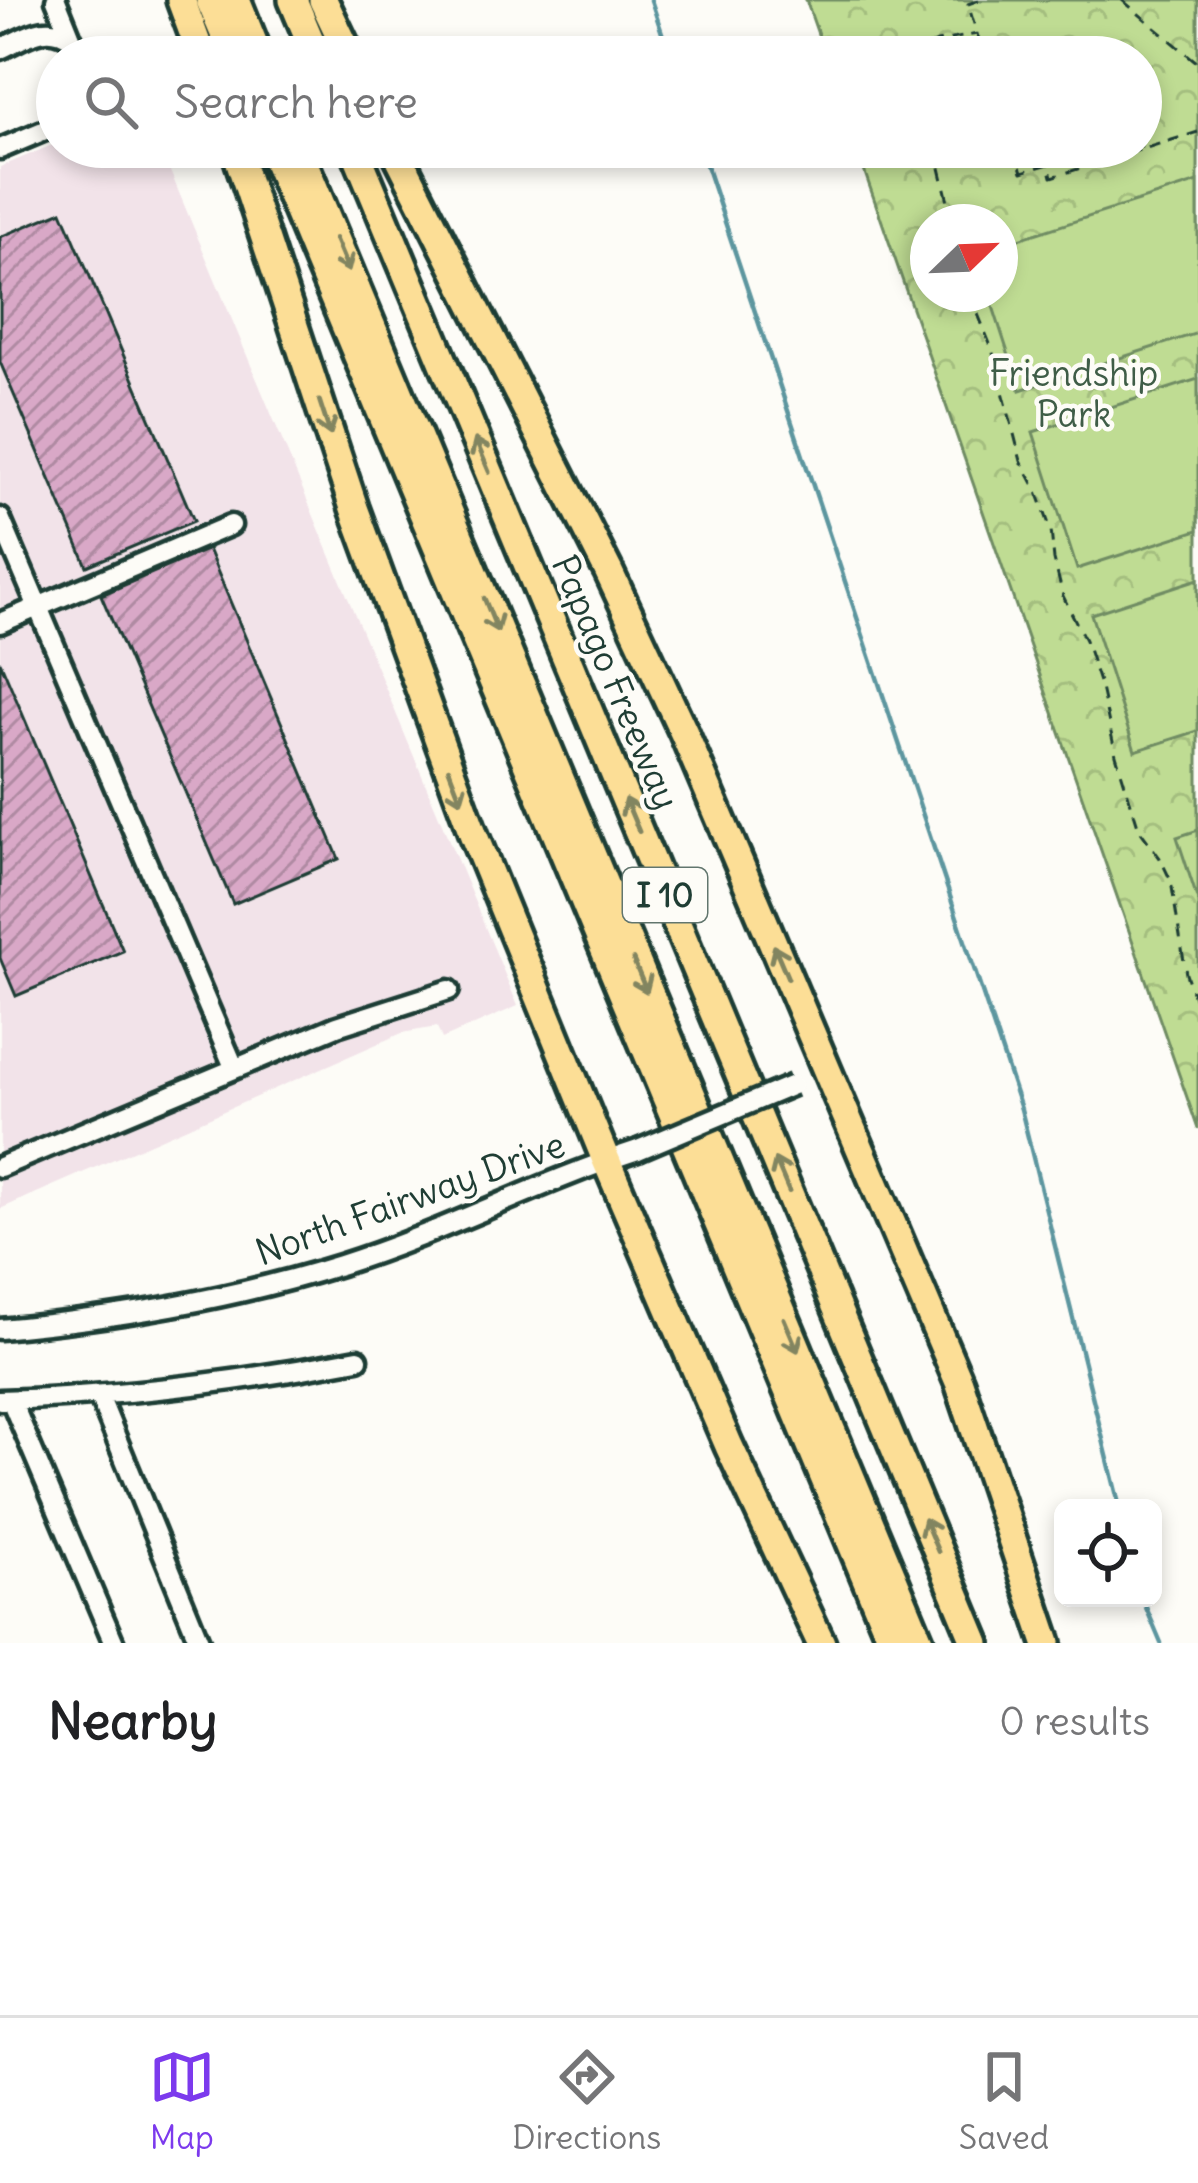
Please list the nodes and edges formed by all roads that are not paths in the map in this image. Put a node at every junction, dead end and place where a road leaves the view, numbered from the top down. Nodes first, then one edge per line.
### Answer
1 (56, 0) edge
2 (181, 0) edge
3 (210, 0) edge
4 (236, 0) edge
5 (293, 0) edge
6 (323, 0) edge
7 (66, 36) edge
8 (71, 36) edge
9 (194, 36) edge
10 (225, 36) edge
11 (251, 36) edge
12 (308, 36) edge
13 (340, 36) edge
14 (0, 49) edge
15 (36, 134) edge
16 (0, 149) edge
17 (242, 168) edge
18 (280, 168) edge
19 (306, 168) edge
20 (363, 168) edge
21 (405, 168) edge
22 (0, 518) edge
23 (231, 525) dead end
24 (38, 607) junction
25 (0, 623) edge
26 (449, 990) dead end
27 (234, 1067) junction
28 (827, 1070) junction
29 (606, 1160) junction
30 (0, 1167) edge
31 (0, 1329) edge
32 (358, 1359) dead end
33 (99, 1396) junction
34 (5, 1400) edge
35 (114, 1643) edge
36 (200, 1643) edge
37 (821, 1643) edge
38 (893, 1643) edge
39 (920, 1643) edge
40 (976, 1643) edge
41 (1047, 1643) edge

1 - 8 street
2 - 9 highway
3 - 10 highway
4 - 11 highway
5 - 12 highway
6 - 13 highway
7 - 14 street
15 - 16 street
17 -> 29 highway
18 - 38 highway, I 10
19 -> 39 highway
40 -> 20 highway, Papago Freeway / I 10
28 -> 21 highway
22 - 24 street
23 - 24 street
24 - 25 street
24 - 27 street
26 - 27 street
27 - 30 street
28 - 29 street, North Fairway Drive, bridge
28 - 41 highway
29 - 31 street, North Fairway Drive
29 - 37 highway
32 - 33 street
33 - 34 street
33 - 36 street
34 - 35 street

